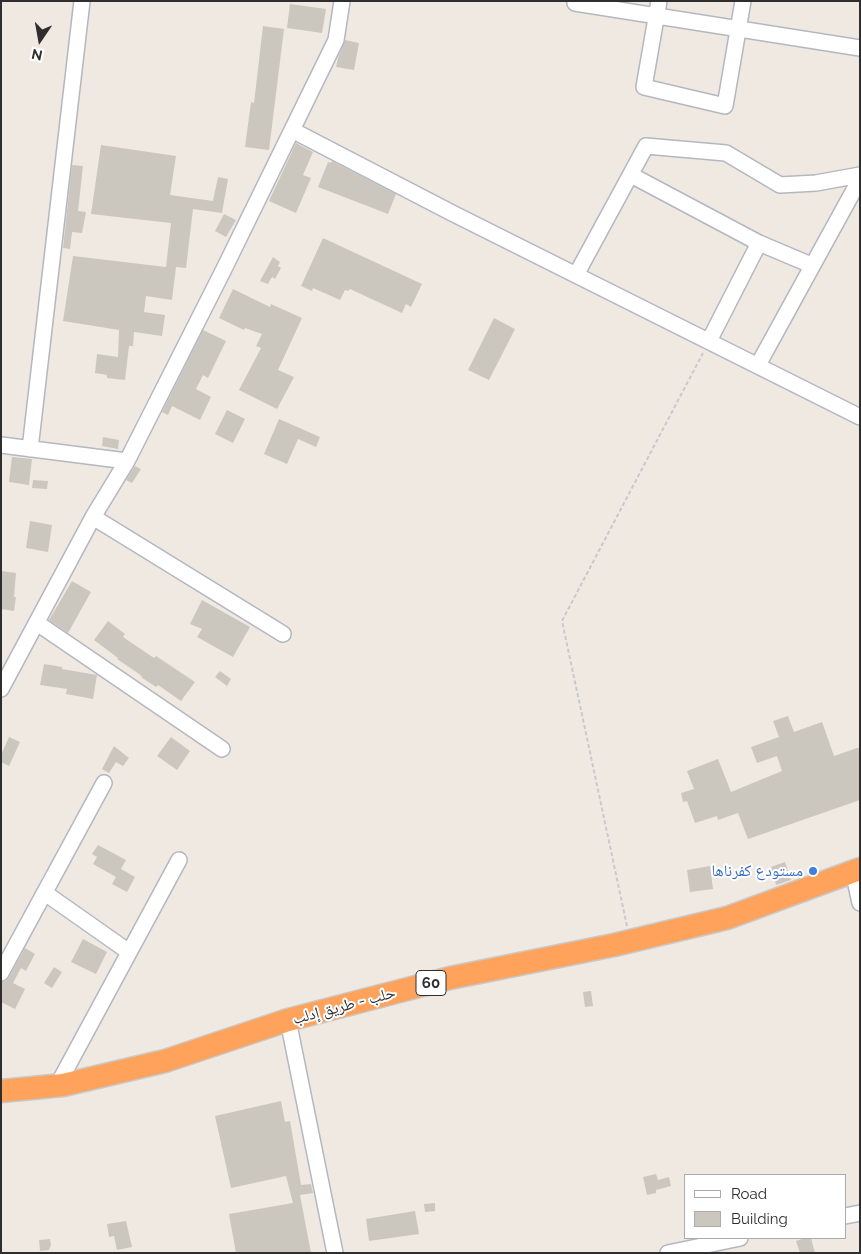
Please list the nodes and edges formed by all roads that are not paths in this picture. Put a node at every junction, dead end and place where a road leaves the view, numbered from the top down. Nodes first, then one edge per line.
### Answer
1 (82, 1) edge
2 (342, 1) edge
3 (575, 1) edge
4 (744, 1) edge
5 (658, 9) edge
6 (739, 29) junction
7 (860, 48) edge
8 (292, 130) junction
9 (631, 175) junction
10 (860, 175) edge
11 (860, 179) edge
12 (759, 243) junction
13 (811, 265) junction
14 (576, 275) junction
15 (709, 341) junction
16 (758, 366) junction
17 (860, 417) edge
18 (1, 445) edge
19 (30, 449) junction
20 (127, 460) junction
21 (93, 517) junction
22 (37, 623) junction
23 (283, 634) dead end
24 (7, 667) edge
25 (1, 689) edge
26 (222, 749) dead end
27 (104, 783) dead end
28 (179, 860) dead end
29 (857, 870) edge
30 (45, 893) junction
31 (860, 902) edge
32 (129, 952) junction
33 (1, 973) edge
34 (288, 1020) junction
35 (57, 1086) junction
36 (1, 1091) edge
37 (860, 1213) edge
38 (846, 1216) edge
39 (735, 1239) edge
40 (335, 1253) edge
41 (668, 1253) edge

1 - 19 street
2 - 8 street
3 - 5 street
4 - 6 street
5 - 6 street
5 - 6 street
6 - 7 street
8 - 14 street
8 - 20 street
9 - 10 street
9 - 12 street
9 - 14 street
11 - 13 street
12 - 13 street
12 - 15 street
13 - 16 street
14 - 15 street
15 - 16 street
16 - 17 street
18 - 19 street
19 - 20 street
20 - 21 street
21 - 22 street
21 - 23 street
22 - 24 street
22 - 26 street
24 - 25 street
27 - 30 street
28 - 32 street
29 - 31 street
29 - 34 highway, حلب - طريق إدلب / 60
30 - 32 street
30 - 33 street
32 - 35 street
34 - 35 highway, حلب - طريق إدلب / 60
34 - 40 street
35 - 36 highway, حلب - طريق إدلب / 60
37 - 38 street
39 - 41 street

